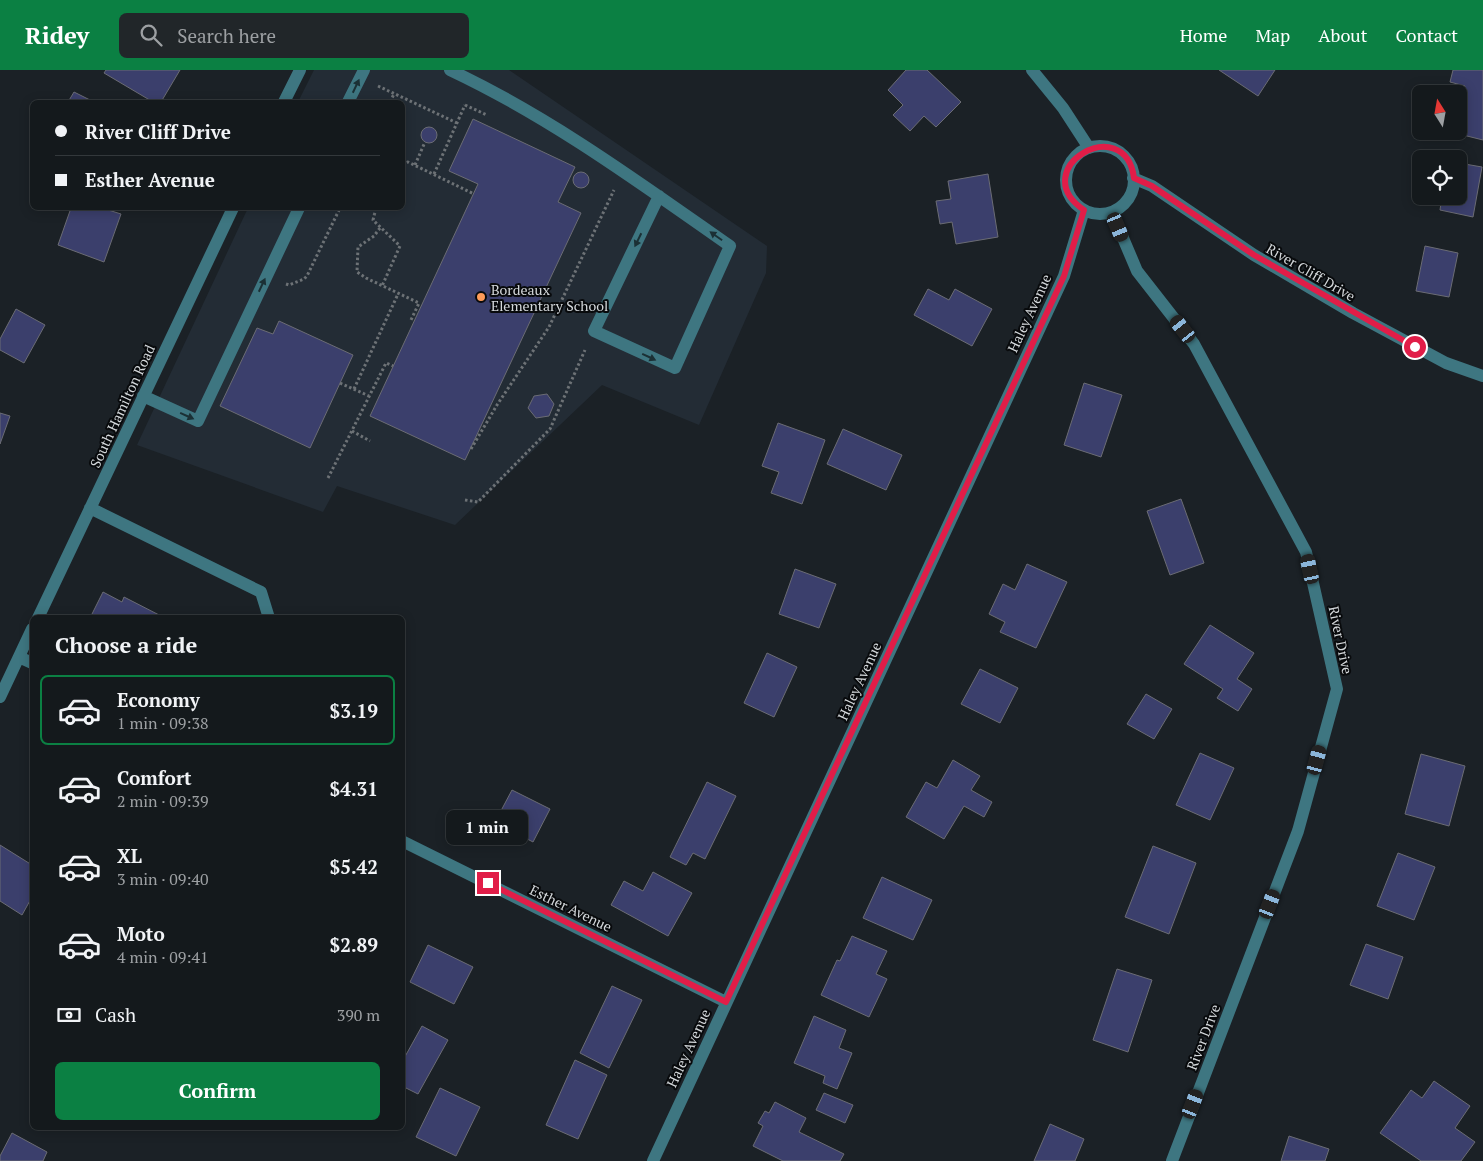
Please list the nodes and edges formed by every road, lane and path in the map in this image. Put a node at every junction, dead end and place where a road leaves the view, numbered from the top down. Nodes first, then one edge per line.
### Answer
1 (300, 70) edge
2 (450, 70) edge
3 (1032, 70) edge
4 (362, 74) edge
5 (476, 82) junction
6 (394, 94) junction
7 (285, 100) edge
8 (349, 100) edge
9 (391, 100) edge
10 (456, 123) junction
11 (425, 142) dead end
12 (1089, 148) junction
13 (405, 163) edge
14 (415, 165) junction
15 (434, 174) junction
16 (1134, 178) junction
17 (615, 189) dead end
18 (474, 194) dead end
19 (659, 196) junction
20 (232, 210) edge
21 (298, 210) edge
22 (339, 210) edge
23 (376, 210) edge
24 (1084, 210) junction
25 (1112, 212) junction
26 (380, 228) junction
27 (267, 275) junction
28 (382, 286) junction
29 (398, 294) junction
30 (410, 322) dead end
31 (594, 331) junction
32 (393, 366) dead end
33 (1483, 376) edge
34 (340, 383) dead end
35 (354, 389) junction
36 (143, 396) junction
37 (369, 396) junction
38 (352, 431) junction
39 (370, 441) dead end
40 (471, 449) dead end
41 (328, 478) dead end
42 (465, 500) dead end
43 (90, 508) junction
44 (39, 615) edge
45 (268, 615) edge
46 (30, 633) edge
47 (19, 657) junction
48 (30, 662) edge
49 (0, 697) edge
50 (405, 842) edge
51 (726, 1002) junction
52 (652, 1161) edge
53 (1172, 1161) edge

1 - 7 street
2 - 5 street
3 - 12 street
4 - 6 path
8 -> 4 street
5 - 10 path
5 - 19 street
6 - 9 path
6 - 10 path
10 - 15 path
11 - 14 path
12 - 16 street
12 - 24 street
13 - 14 path
14 - 15 path
15 - 18 path
16 - 25 street
16 - 33 street, River Cliff Drive
17 - 40 path
19 -> 31 street
31 -> 19 street
20 - 36 street, South Hamilton Road
21 - 27 street
22 - 27 path
23 - 26 path
24 - 25 street
24 - 51 street, Haley Avenue
25 - 53 street, River Drive
26 - 28 path
26 - 28 path
36 -> 27 street
28 - 29 path
29 - 30 path
29 - 35 path
31 - 42 path
32 - 37 path
34 - 35 path
35 - 37 path
36 - 43 street, South Hamilton Road
37 - 38 path
38 - 39 path
38 - 41 path
43 - 44 street, South Hamilton Road
43 - 45 street
46 - 47 street
47 - 48 street
47 - 49 street
50 - 51 street, Esther Avenue
51 - 52 street, Haley Avenue

